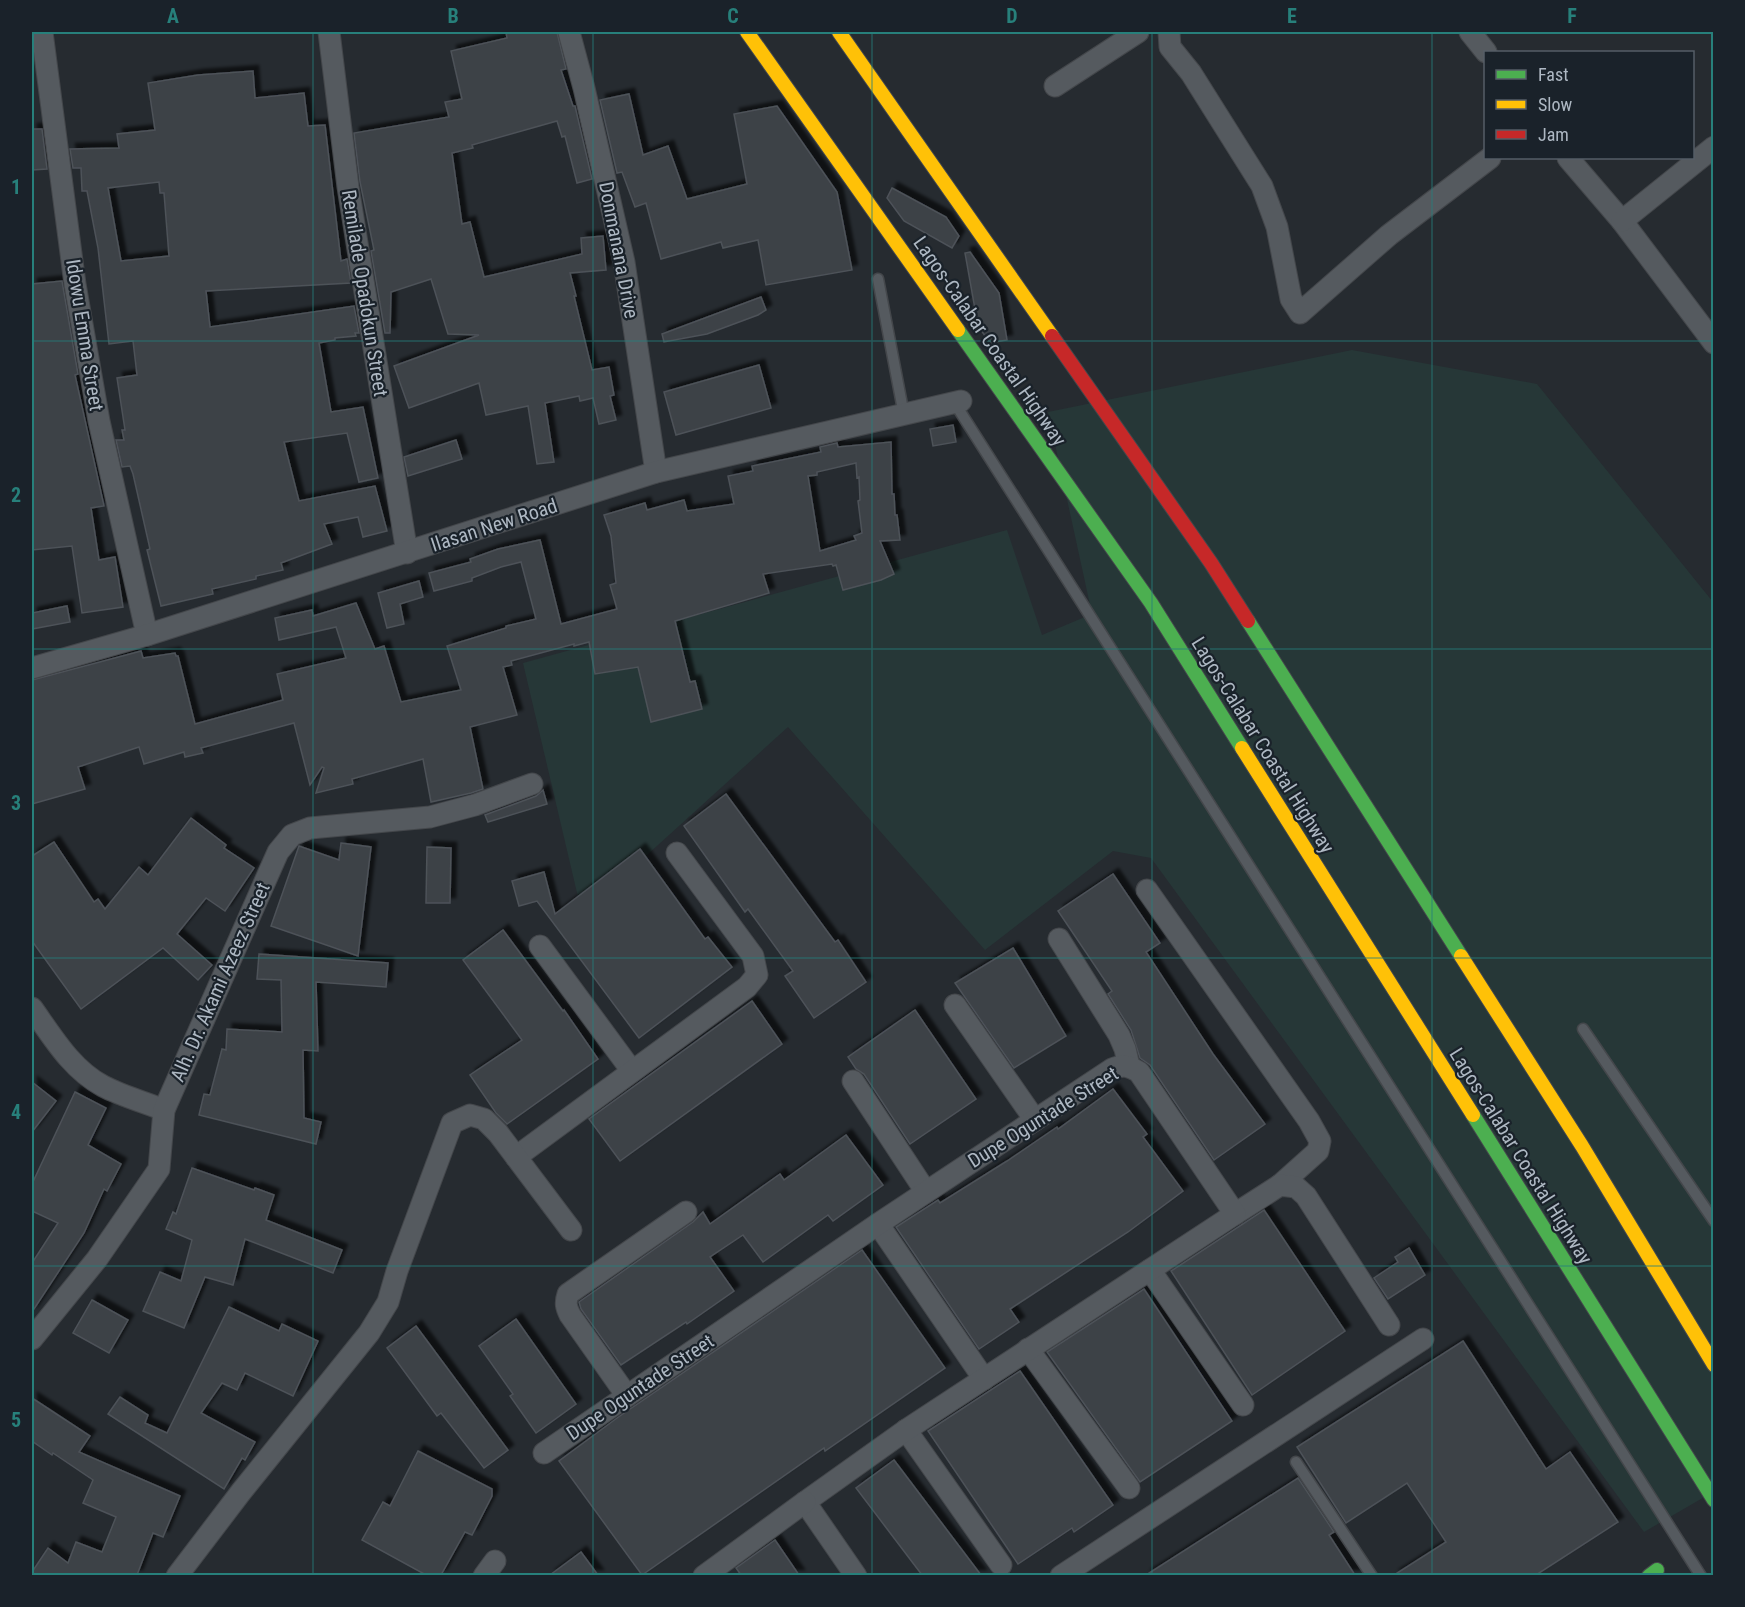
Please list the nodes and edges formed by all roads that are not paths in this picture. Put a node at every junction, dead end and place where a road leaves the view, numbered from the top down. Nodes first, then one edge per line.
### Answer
1 (42, 32) edge
2 (329, 32) edge
3 (569, 32) edge
4 (747, 32) edge
5 (839, 32) edge
6 (1138, 32) edge
7 (1169, 32) edge
8 (1470, 32) edge
9 (1485, 51) edge
10 (1055, 86) dead end
11 (1713, 147) edge
12 (1489, 159) edge
13 (1569, 159) edge
14 (1622, 220) junction
15 (878, 279) dead end
16 (1713, 343) edge
17 (957, 401) joint
18 (904, 415) junction
19 (656, 472) junction
20 (407, 553) junction
21 (147, 635) junction
22 (32, 668) edge
23 (532, 784) dead end
24 (677, 853) dead end
25 (1147, 890) dead end
26 (1059, 939) dead end
27 (540, 946) dead end
28 (955, 1005) dead end
29 (32, 1008) edge
30 (1583, 1029) dead end
31 (1129, 1066) junction
32 (632, 1071) junction
33 (853, 1081) dead end
34 (164, 1110) junction
35 (1035, 1120) junction
36 (516, 1157) junction
37 (1280, 1185) junction
38 (926, 1192) junction
39 (686, 1212) dead end
40 (1235, 1214) junction
41 (1713, 1221) edge
42 (878, 1224) junction
43 (571, 1230) dead end
44 (1150, 1270) junction
45 (1389, 1325) dead end
46 (32, 1339) edge
47 (1423, 1339) dead end
48 (1028, 1349) junction
49 (1713, 1365) edge
50 (984, 1379) junction
51 (627, 1396) junction
52 (1243, 1405) dead end
53 (906, 1430) junction
54 (544, 1453) dead end
55 (1296, 1462) dead end
56 (1129, 1488) dead end
57 (1713, 1500) edge
58 (805, 1502) junction
59 (1001, 1565) dead end
60 (725, 1569) edge
61 (177, 1575) edge
62 (704, 1575) edge
63 (856, 1575) edge
64 (1061, 1575) edge
65 (1372, 1575) edge
66 (1701, 1575) edge

1 - 21 street, Idowu Emma Street
2 - 20 street, Remilade Opadokun Street
3 - 19 street, Donmanana Drive
4 - 57 highway, Lagos-Calabar Coastal Highway
5 - 49 highway
6 - 10 street
7 - 12 street
8 - 9 street
11 - 14 street
13 - 14 street
14 - 16 street
15 - 18 lane
17 - 18 street, Ilasan New Road
17 - 66 lane
18 - 19 street, Ilasan New Road
19 - 20 street, Ilasan New Road
20 - 21 street, Ilasan New Road
21 - 22 street, Ilasan New Road
23 - 34 street, Alh. Dr. Akami Azeez Street
24 - 32 street
25 - 37 street
26 - 31 street
27 - 32 street
28 - 35 street
29 - 34 street
30 - 41 lane
31 - 35 street, Dupe Oguntade Street
31 - 40 street, Dupe Oguntade Street
32 - 36 street
33 - 38 street
34 - 46 street, Alh. Dr. Akami Azeez Street
35 - 38 street, Dupe Oguntade Street
36 - 43 street
36 - 61 street
37 - 40 street
37 - 45 street
38 - 42 street, Dupe Oguntade Street
39 - 51 street
40 - 44 street
42 - 50 street
42 - 51 street, Dupe Oguntade Street
44 - 48 street
44 - 52 street
47 - 64 street
48 - 50 street
48 - 56 street
50 - 53 street
51 - 54 street, Dupe Oguntade Street
53 - 58 street
53 - 59 street
55 - 65 lane
58 - 60 street
58 - 63 street
60 - 62 street

